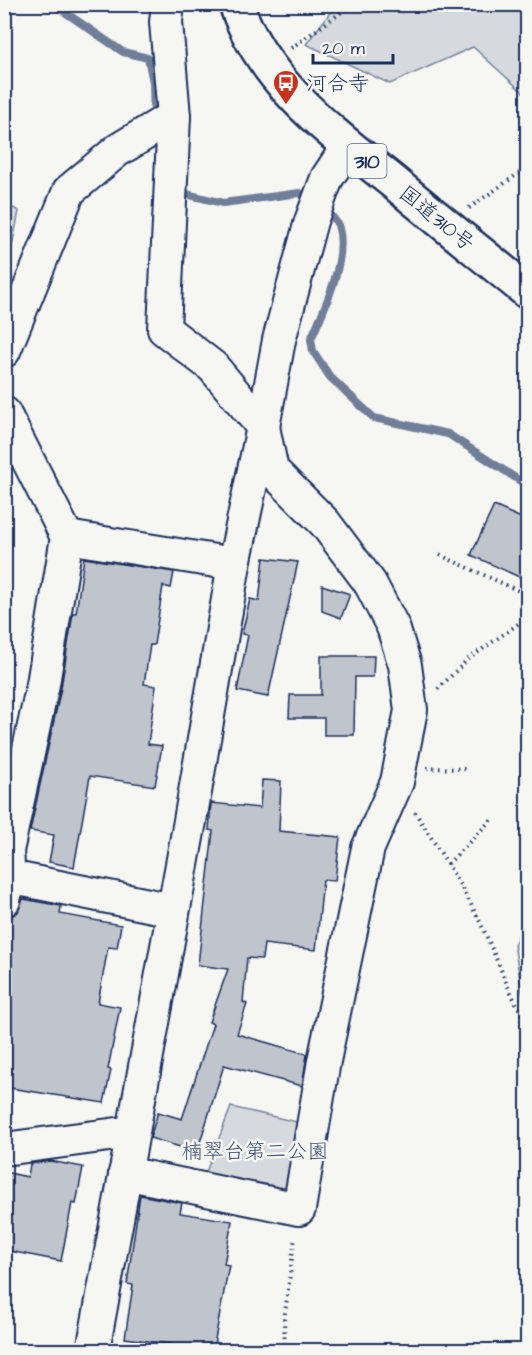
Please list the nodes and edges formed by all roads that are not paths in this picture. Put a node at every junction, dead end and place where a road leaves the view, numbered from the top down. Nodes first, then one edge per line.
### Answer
1 (168, 4) edge
2 (236, 4) edge
3 (163, 123) junction
4 (348, 146) junction
5 (528, 292) edge
6 (4, 351) edge
7 (4, 413) edge
8 (263, 427) junction
9 (67, 537) junction
10 (234, 564) junction
11 (6, 885) edge
12 (173, 910) junction
13 (132, 1132) junction
14 (4, 1149) edge
15 (125, 1173) junction
16 (93, 1350) edge

1 - 3 street
2 - 4 highway, 国道310号 / 310
3 - 6 street
3 - 8 street
4 - 5 highway, 国道310号 / 310
4 - 8 street
7 - 9 street
8 - 10 street
8 - 15 street
9 - 10 street
9 - 11 street
10 - 12 street
11 - 12 street
12 - 13 street
13 - 14 street
13 - 15 street
15 - 16 street

